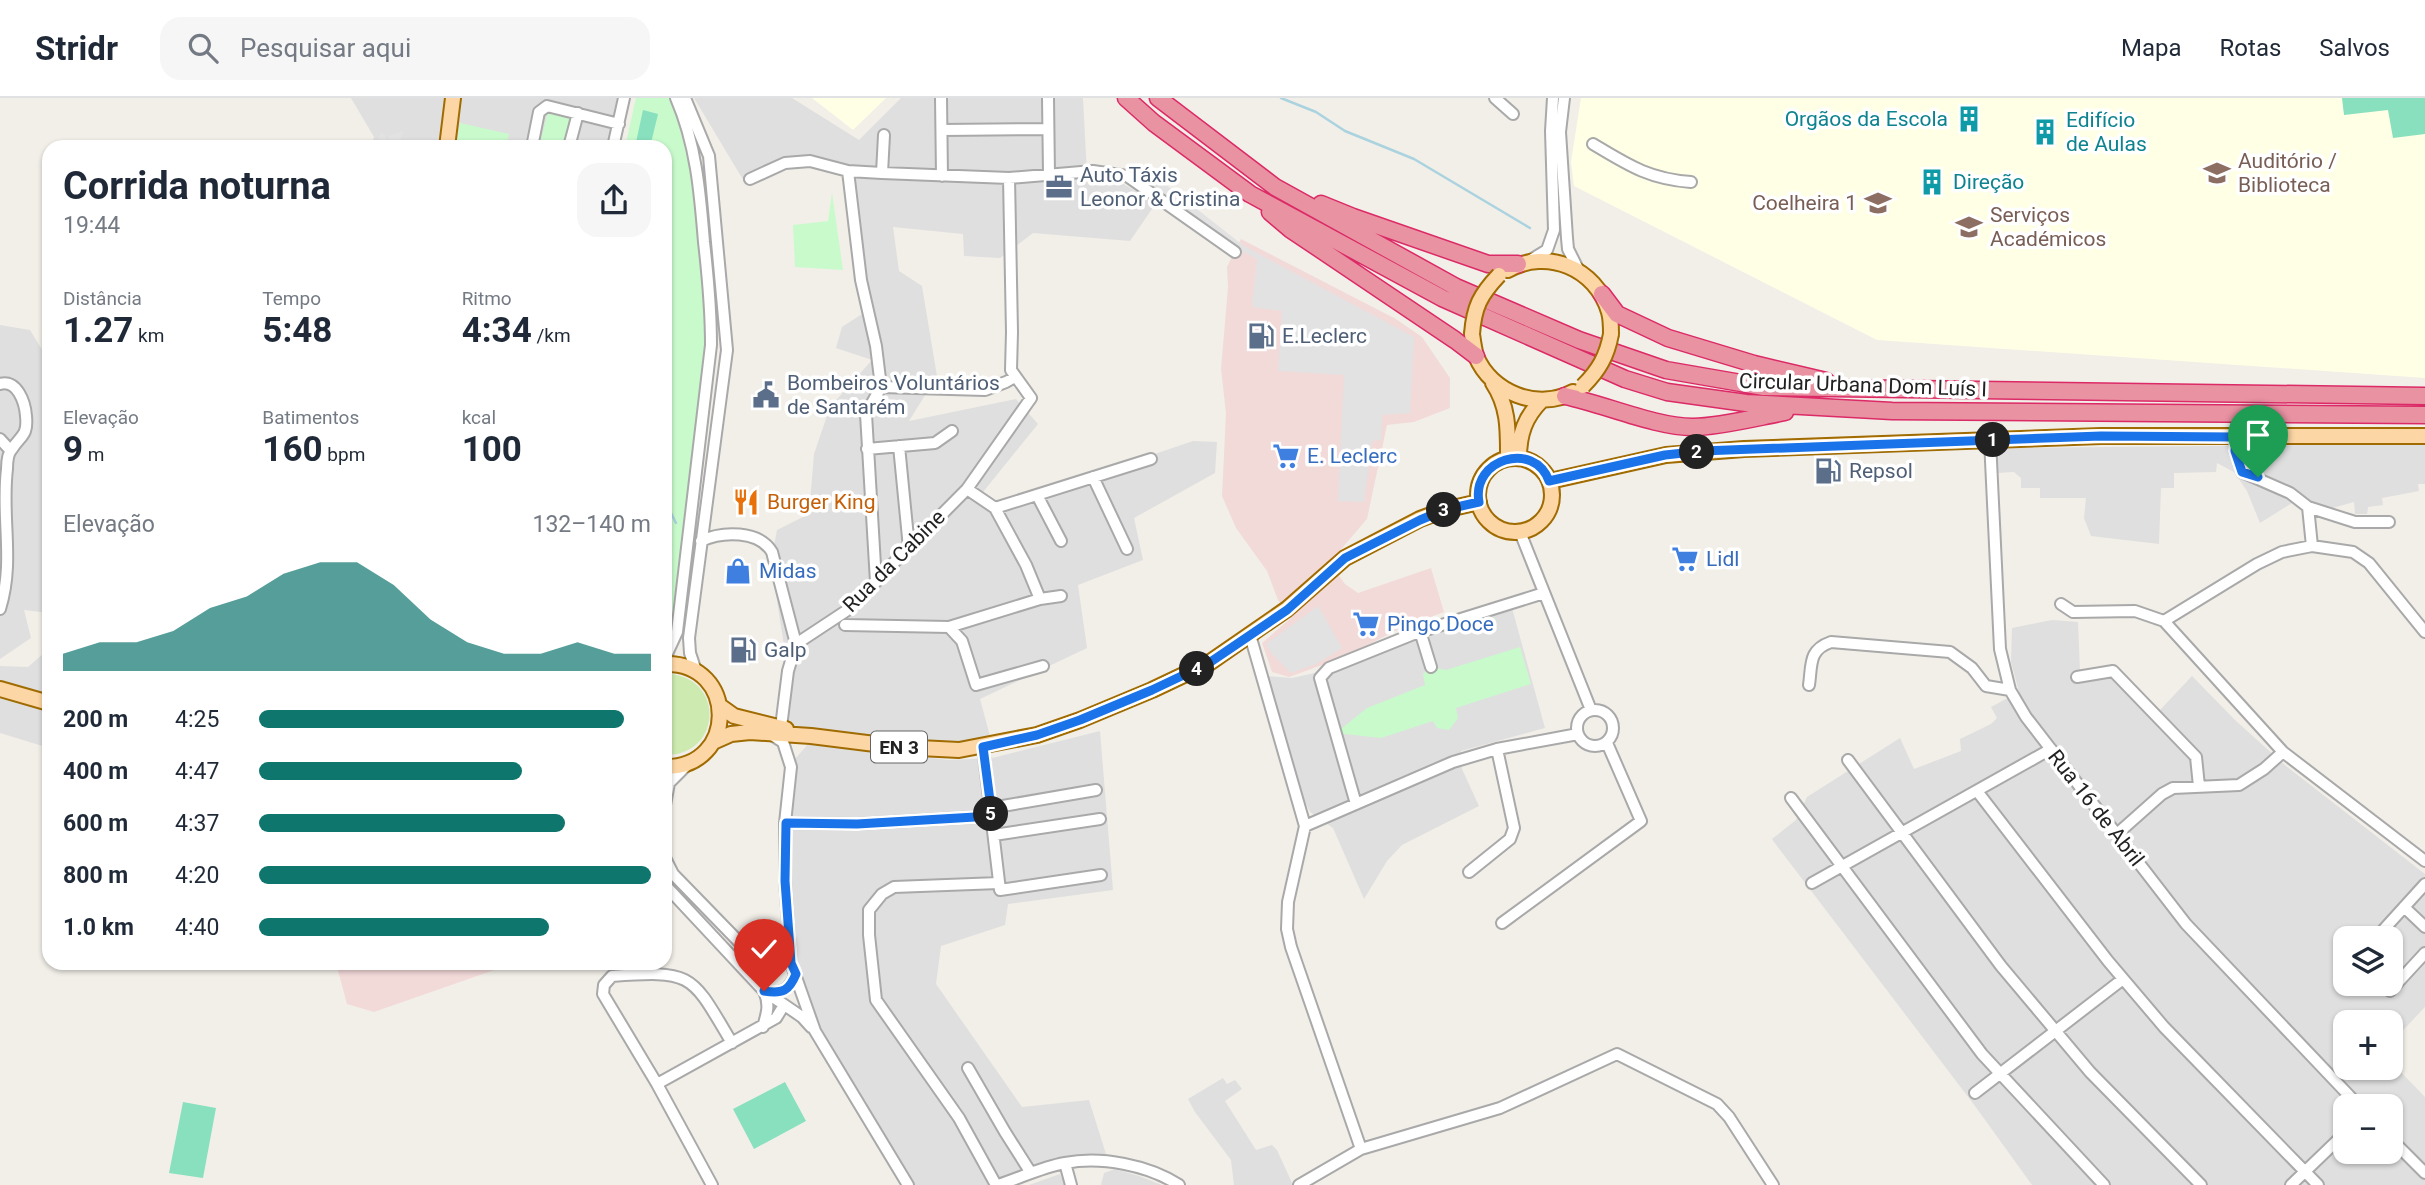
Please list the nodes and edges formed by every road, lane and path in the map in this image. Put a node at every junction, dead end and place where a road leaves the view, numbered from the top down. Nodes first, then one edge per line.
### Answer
1 (453, 98) edge
2 (624, 98) edge
3 (676, 98) edge
4 (685, 98) edge
5 (942, 98) edge
6 (1048, 98) edge
7 (1126, 98) edge
8 (1158, 98) edge
9 (1495, 98) edge
10 (1553, 98) edge
11 (1564, 98) edge
12 (578, 113) junction
13 (1513, 114) dead end
14 (619, 124) junction
15 (1048, 129) junction
16 (942, 130) junction
17 (1555, 132) junction
18 (884, 135) dead end
19 (448, 140) edge
20 (533, 140) edge
21 (571, 140) edge
22 (616, 140) edge
23 (1592, 144) dead end
24 (1557, 162) junction
25 (848, 171) junction
26 (882, 173) junction
27 (1049, 174) junction
28 (942, 176) junction
29 (1009, 178) junction
30 (750, 179) dead end
31 (1691, 182) dead end
32 (1275, 187) junction
33 (1251, 194) junction
34 (1235, 252) dead end
35 (1524, 262) junction
36 (1579, 271) junction
37 (1602, 294) junction
38 (1476, 356) junction
39 (1487, 374) junction
40 (1015, 377) junction
41 (0, 384) edge
42 (881, 387) junction
43 (1860, 387) junction
44 (1565, 396) junction
45 (2425, 396) edge
46 (1542, 400) junction
47 (1810, 408) junction
48 (2425, 415) edge
49 (952, 430) dead end
50 (2425, 436) edge
51 (2236, 437) junction
52 (0, 439) edge
53 (1990, 440) junction
54 (899, 446) junction
55 (867, 449) junction
56 (10, 450) junction
57 (1513, 458) junction
58 (1151, 459) dead end
59 (1093, 477) junction
60 (1549, 481) junction
61 (967, 489) junction
62 (1037, 495) junction
63 (1479, 502) junction
64 (2308, 507) junction
65 (995, 508) junction
66 (703, 521) junction
67 (2389, 522) dead end
68 (1520, 532) junction
69 (729, 535) junction
70 (701, 541) junction
71 (1061, 541) dead end
72 (2312, 546) junction
73 (909, 548) junction
74 (1127, 549) dead end
75 (876, 582) junction
76 (1545, 593) junction
77 (1061, 596) dead end
78 (1040, 599) junction
79 (2062, 604) dead end
80 (0, 609) edge
81 (2164, 621) junction
82 (845, 625) dead end
83 (949, 627) junction
84 (1420, 631) junction
85 (2425, 632) edge
86 (1250, 635) junction
87 (672, 643) edge
88 (796, 644) junction
89 (672, 664) edge
90 (1043, 666) dead end
91 (1431, 667) dead end
92 (696, 671) junction
93 (2077, 677) dead end
94 (1810, 685) dead end
95 (0, 689) edge
96 (2010, 690) junction
97 (42, 701) edge
98 (720, 706) junction
99 (1591, 710) junction
100 (777, 731) junction
101 (1577, 734) junction
102 (713, 742) junction
103 (1607, 743) junction
104 (983, 747) junction
105 (1497, 748) junction
106 (2051, 749) junction
107 (2283, 752) junction
108 (1848, 760) dead end
109 (690, 762) junction
110 (672, 766) edge
111 (672, 779) edge
112 (2199, 786) junction
113 (1096, 790) dead end
114 (1977, 792) junction
115 (1791, 798) dead end
116 (1356, 804) junction
117 (991, 812) junction
118 (1100, 819) dead end
119 (786, 823) junction
120 (1305, 826) junction
121 (1901, 832) junction
122 (2117, 834) junction
123 (994, 835) junction
124 (2425, 861) edge
125 (1842, 867) junction
126 (672, 872) edge
127 (1469, 872) dead end
128 (1101, 875) dead end
129 (999, 883) junction
130 (1812, 883) dead end
131 (2425, 884) edge
132 (672, 892) edge
133 (2404, 907) junction
134 (1502, 923) dead end
135 (2387, 926) edge
136 (2425, 927) edge
137 (2425, 953) edge
138 (793, 968) junction
139 (2403, 977) edge
140 (2123, 979) junction
141 (764, 991) junction
142 (784, 1005) junction
143 (802, 1017) junction
144 (776, 1018) junction
145 (763, 1027) junction
146 (815, 1031) junction
147 (2056, 1031) junction
148 (732, 1043) junction
149 (968, 1068) dead end
150 (2000, 1073) junction
151 (657, 1084) junction
152 (1975, 1093) dead end
153 (2348, 1094) edge
154 (2333, 1144) edge
155 (1361, 1149) junction
156 (2403, 1151) edge
157 (1065, 1163) junction
158 (2305, 1171) junction
159 (1031, 1172) junction
160 (2425, 1173) edge
161 (900, 1179) edge
162 (1019, 1182) edge
163 (712, 1185) edge
164 (908, 1185) edge
165 (997, 1185) edge
166 (1071, 1185) edge
167 (1180, 1185) edge
168 (1299, 1185) edge
169 (1773, 1185) edge
170 (2104, 1185) edge
171 (2201, 1185) edge
172 (2291, 1185) edge
173 (2318, 1185) edge

1 - 19 main road
2 - 14 street
3 - 87 street
4 - 66 street
5 - 16 street
6 - 15 street
7 - 33 highway, Circular Urbana Dom Luís I
8 - 32 highway, Circular Urbana Dom Luís I
9 - 13 street
10 - 17 street
11 - 17 street
12 - 14 street
12 - 20 street
12 - 21 street
14 - 22 street
15 - 16 street
15 - 27 street
16 - 28 street
17 - 24 street
18 - 26 street
23 - 31 street
24 - 35 street
24 - 36 street
25 - 26 street
25 - 30 street
25 - 42 street
26 - 28 street
27 - 29 street
27 - 34 street
28 - 29 street
29 - 40 street
32 - 35 highway
32 - 43 highway, Circular Urbana Dom Luís I
33 - 38 highway
33 - 47 highway, Circular Urbana Dom Luís I
35 - 36 main road
35 - 38 main road, bridge
36 - 37 main road
37 - 43 highway
37 - 44 main road, bridge
38 - 39 main road
39 - 46 main road
39 - 57 main road
40 - 42 street
40 - 61 street, Rua da Cabine
41 - 56 street
42 - 55 street
43 - 45 highway, Circular Urbana Dom Luís I
44 - 46 main road
44 - 47 highway
46 - 57 main road
47 - 48 highway, Circular Urbana Dom Luís I
49 - 54 street
50 - 51 main road
51 - 53 main road
51 - 64 street
52 - 56 street
53 - 60 main road
53 - 96 street, Rua 16 de Abril
54 - 55 street
54 - 73 street
55 - 75 street
56 - 80 street
57 - 60 main road
57 - 63 main road
58 - 59 street
59 - 62 street
59 - 74 street
60 - 68 main road
61 - 65 street
61 - 73 street, Rua da Cabine
62 - 65 street
62 - 71 street
63 - 68 main road
63 - 86 main road, EN 3
64 - 67 street
64 - 72 street
65 - 78 street
66 - 69 street
66 - 70 street
68 - 76 street
69 - 70 street
69 - 88 street
70 - 92 street
72 - 81 street
72 - 85 street
73 - 75 street, Rua da Cabine
75 - 88 street, Rua da Cabine
76 - 84 street
76 - 99 street
77 - 78 street
78 - 83 street
79 - 81 street
81 - 107 street
82 - 83 street
83 - 90 street
84 - 91 street
84 - 116 street
86 - 104 main road, EN 3
86 - 120 street
88 - 100 street
89 - 92 main road
92 - 98 main road
93 - 112 street
94 - 96 street
95 - 97 main road
96 - 106 street, Rua 16 de Abril
98 - 100 main road, EN 3
98 - 102 main road
99 - 101 street
99 - 103 street
100 - 102 main road, EN 3
100 - 104 main road, EN 3
100 - 119 street
101 - 103 street
101 - 105 street
102 - 109 main road, EN 3
103 - 134 street
104 - 117 street
105 - 116 street
105 - 127 street
106 - 114 street
106 - 122 street, Rua 16 de Abril
107 - 112 street
107 - 124 street
108 - 121 street
109 - 110 main road, EN 3
109 - 111 street
112 - 122 street
113 - 117 street
114 - 121 street
114 - 140 street
115 - 125 street
116 - 120 street
117 - 119 street
117 - 123 street
118 - 123 street
119 - 138 street
120 - 155 street
121 - 125 street
121 - 147 street
122 - 153 street, Rua 16 de Abril
123 - 129 street
125 - 130 street
125 - 150 street
126 - 138 street
128 - 129 street
129 - 165 street
131 - 133 street
132 - 141 street
133 - 135 street
133 - 136 street
137 - 139 street
138 - 141 street
138 - 146 street
140 - 147 street
140 - 158 street
141 - 142 street
141 - 145 street
142 - 143 street
142 - 144 street
143 - 144 street
143 - 146 street
144 - 145 street
145 - 148 street
146 - 161 street
147 - 150 street
147 - 171 street
148 - 151 street
148 - 151 street
149 - 159 street
150 - 152 street
150 - 170 street
151 - 163 street
154 - 158 street
155 - 168 street
155 - 169 street
156 - 160 street
157 - 159 street
157 - 166 street
157 - 167 street
158 - 172 street
158 - 173 street
159 - 162 street
161 - 164 street
162 - 165 street

